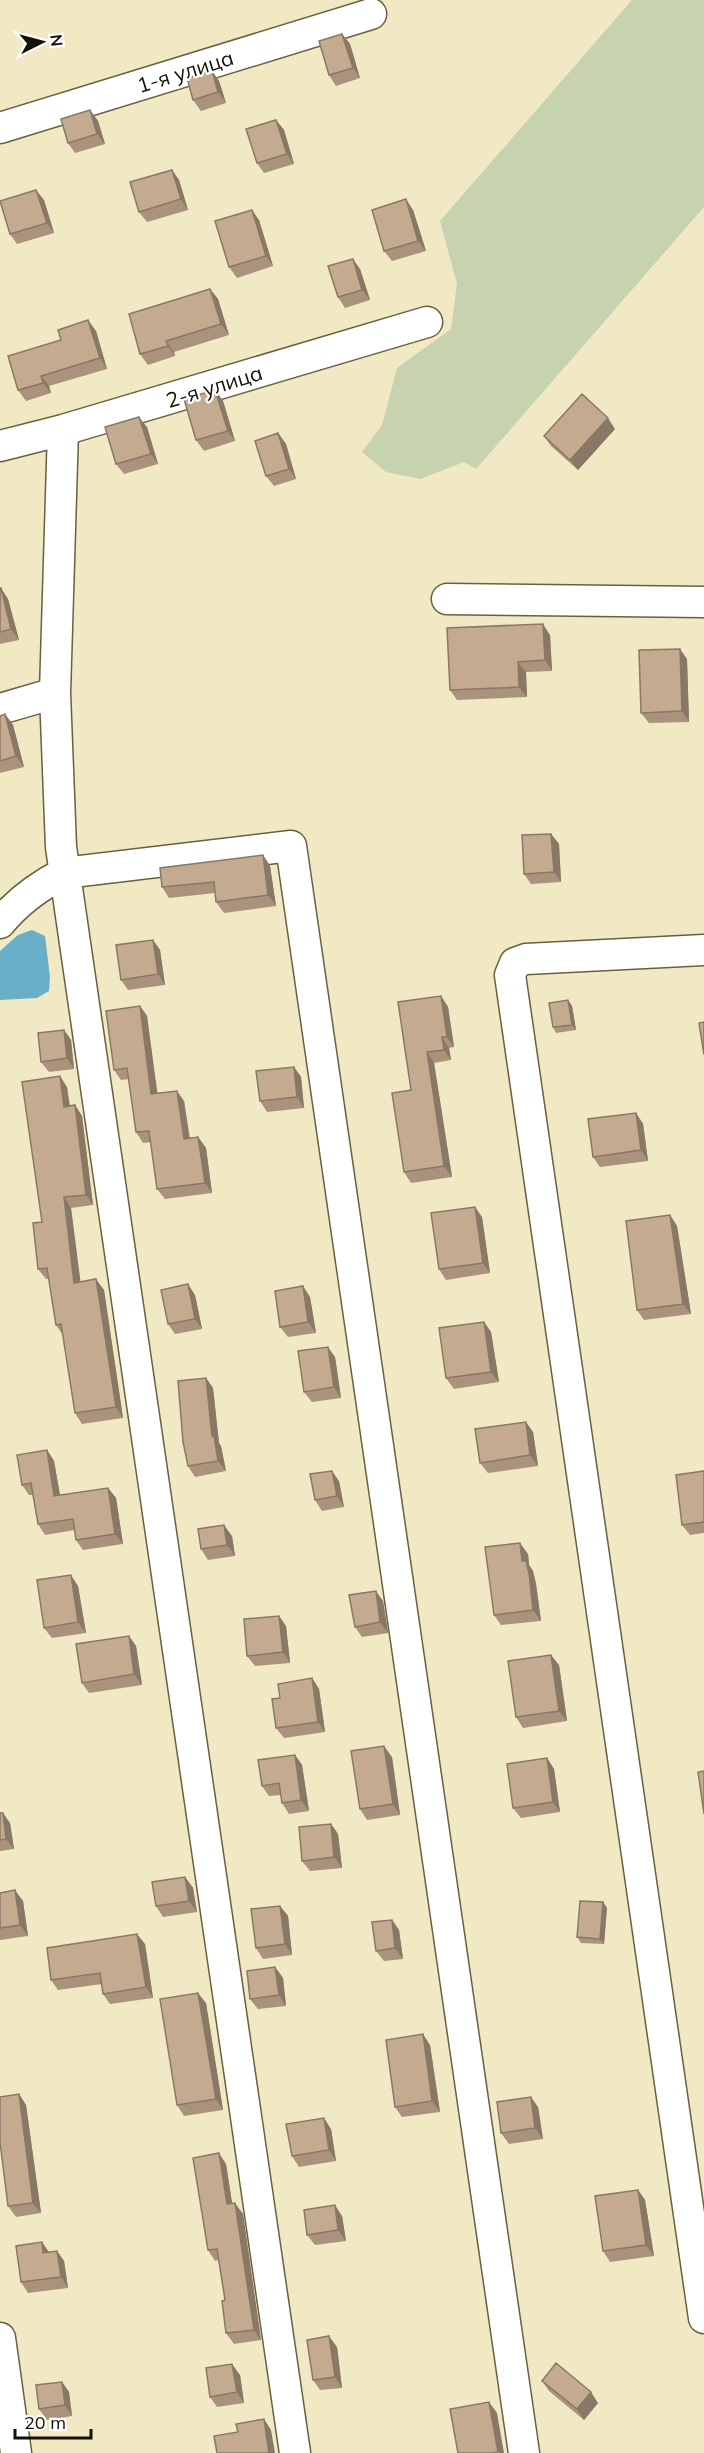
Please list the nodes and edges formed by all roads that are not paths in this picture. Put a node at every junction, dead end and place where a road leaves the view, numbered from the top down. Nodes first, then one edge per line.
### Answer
1 (371, 14) dead end
2 (0, 128) edge
3 (428, 322) dead end
4 (63, 430) junction
5 (0, 446) edge
6 (447, 599) dead end
7 (704, 602) edge
8 (55, 693) junction
9 (0, 709) edge
10 (64, 873) junction
11 (0, 923) edge
12 (704, 950) edge
13 (704, 2318) edge
14 (0, 2338) edge
15 (16, 2453) edge
16 (295, 2453) edge
17 (524, 2453) edge

1 - 2 street, 1-я улица
3 - 4 street, 2-я улица
4 - 5 street, 2-я улица
4 - 8 street
6 - 7 street
8 - 9 street
8 - 10 street
10 - 11 street
10 - 16 street
10 - 17 street
12 - 13 street
14 - 15 street

